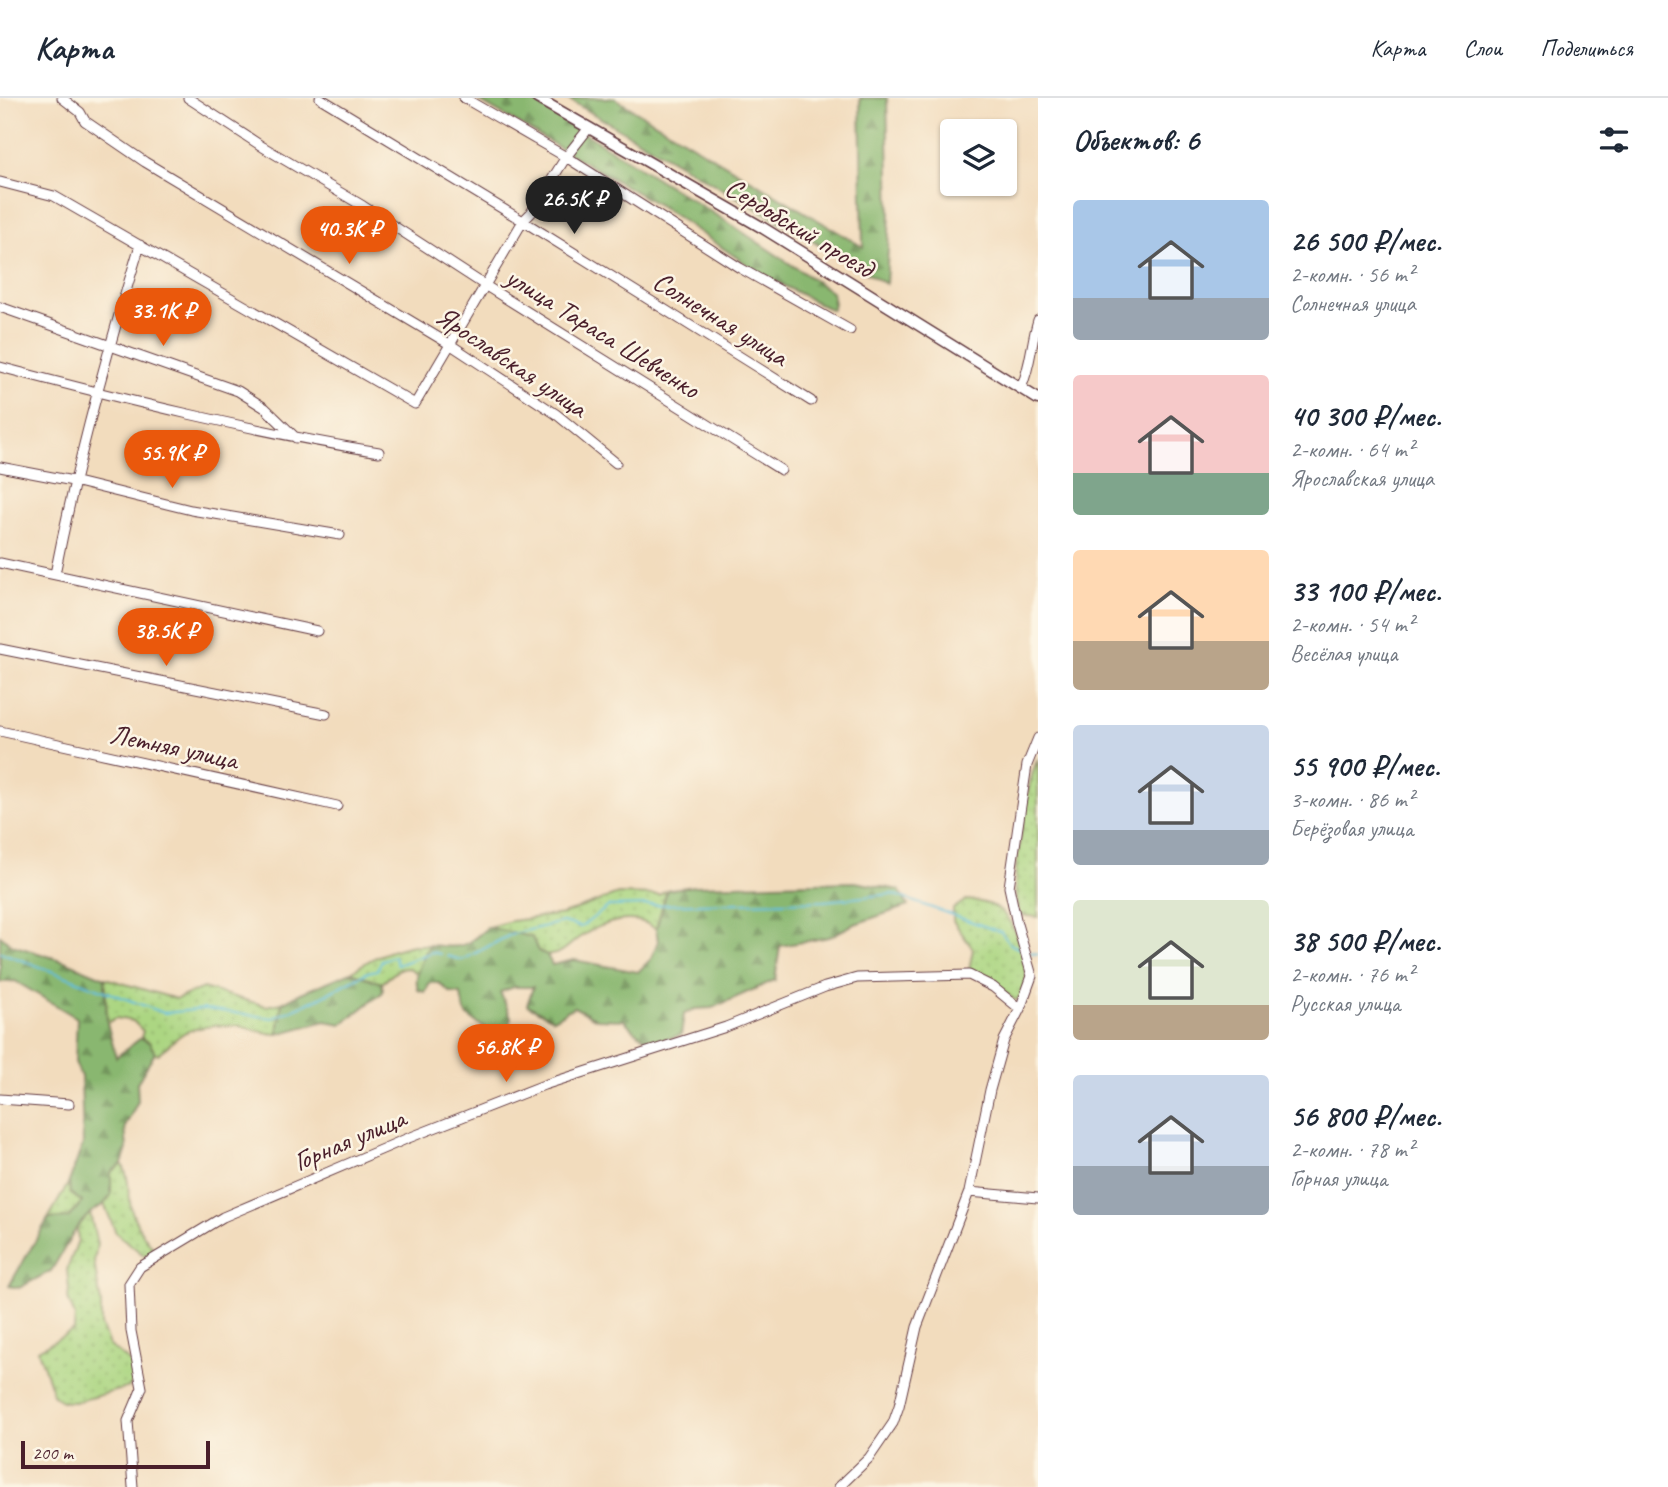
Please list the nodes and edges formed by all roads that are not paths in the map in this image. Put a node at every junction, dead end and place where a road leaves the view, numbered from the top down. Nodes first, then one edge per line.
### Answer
1 (62, 98) edge
2 (188, 98) edge
3 (320, 98) edge
4 (464, 98) edge
5 (537, 98) edge
6 (588, 129) junction
7 (566, 157) junction
8 (0, 182) edge
9 (523, 221) junction
10 (140, 245) junction
11 (486, 286) junction
12 (0, 307) edge
13 (1038, 320) edge
14 (850, 330) dead end
15 (109, 345) junction
16 (451, 345) junction
17 (0, 368) edge
18 (1021, 388) junction
19 (97, 393) junction
20 (1038, 399) edge
21 (811, 401) dead end
22 (298, 439) junction
23 (379, 452) dead end
24 (616, 463) dead end
25 (0, 467) edge
26 (781, 470) dead end
27 (73, 481) junction
28 (340, 535) dead end
29 (0, 563) edge
30 (55, 574) junction
31 (317, 631) dead end
32 (0, 649) edge
33 (326, 715) dead end
34 (0, 731) edge
35 (1038, 738) edge
36 (337, 806) dead end
37 (1020, 1009) junction
38 (0, 1100) edge
39 (69, 1104) dead end
40 (969, 1192) junction
41 (1038, 1198) edge
42 (134, 1487) edge
43 (839, 1487) edge

1 - 16 street, Ярославская улица
2 - 11 street, улица Тараса Шевченко
3 - 9 street, Солнечная улица
4 - 7 street
5 - 6 main road, Сердобский проезд
6 - 7 street
6 - 18 main road, Сердобский проезд
7 - 9 street
7 - 14 street
8 - 10 street
9 - 11 street
9 - 21 street, Солнечная улица
10 - 15 street
10 - 16 street
11 - 16 street
11 - 26 street, улица Тараса Шевченко
12 - 15 street
13 - 18 street
15 - 19 street
15 - 22 street
16 - 24 street, Ярославская улица
17 - 19 street
18 - 20 main road, Сердобский проезд
19 - 22 street
19 - 27 street
22 - 23 street
25 - 27 street
27 - 28 street
27 - 30 street
29 - 30 street
30 - 31 street
32 - 33 street
34 - 36 street, Летняя улица
35 - 37 street
37 - 40 street
37 - 42 street, Горная улица
38 - 39 street
40 - 41 street
40 - 43 street

